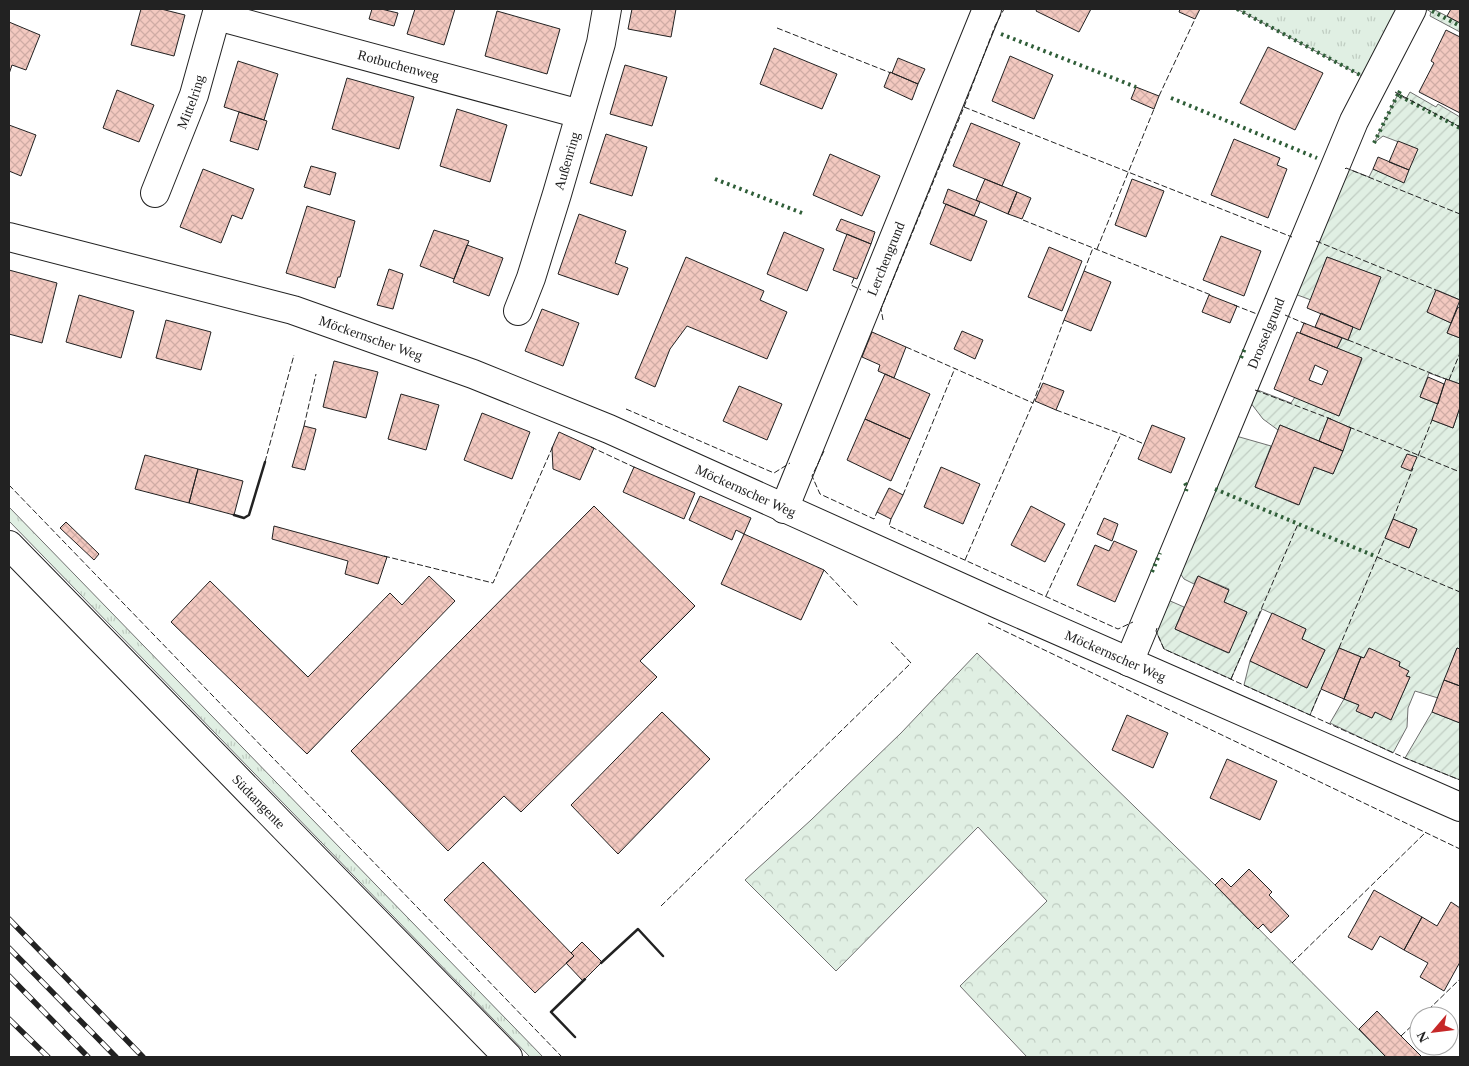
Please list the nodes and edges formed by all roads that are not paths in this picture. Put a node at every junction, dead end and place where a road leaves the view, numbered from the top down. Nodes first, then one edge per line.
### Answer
1 (607, 9) edge
2 (987, 9) edge
3 (1412, 9) edge
4 (217, 12) edge
5 (580, 114) junction
6 (155, 193) dead end
7 (9, 236) edge
8 (518, 311) dead end
9 (784, 509) junction
10 (9, 545) edge
11 (1129, 662) junction
12 (1460, 807) edge
13 (508, 1057) edge

1 - 5 street, Außenring
2 - 9 street, Lerchengrund
3 - 11 street, Drosselgrund
4 - 5 street, Rotbuchenweg
4 - 6 street, Mittelring
5 - 8 street, Außenring
7 - 9 street, Möckernscher Weg
9 - 11 street, Möckernscher Weg
10 - 13 street, Südtangente
11 - 12 street, Möckernscher Weg

